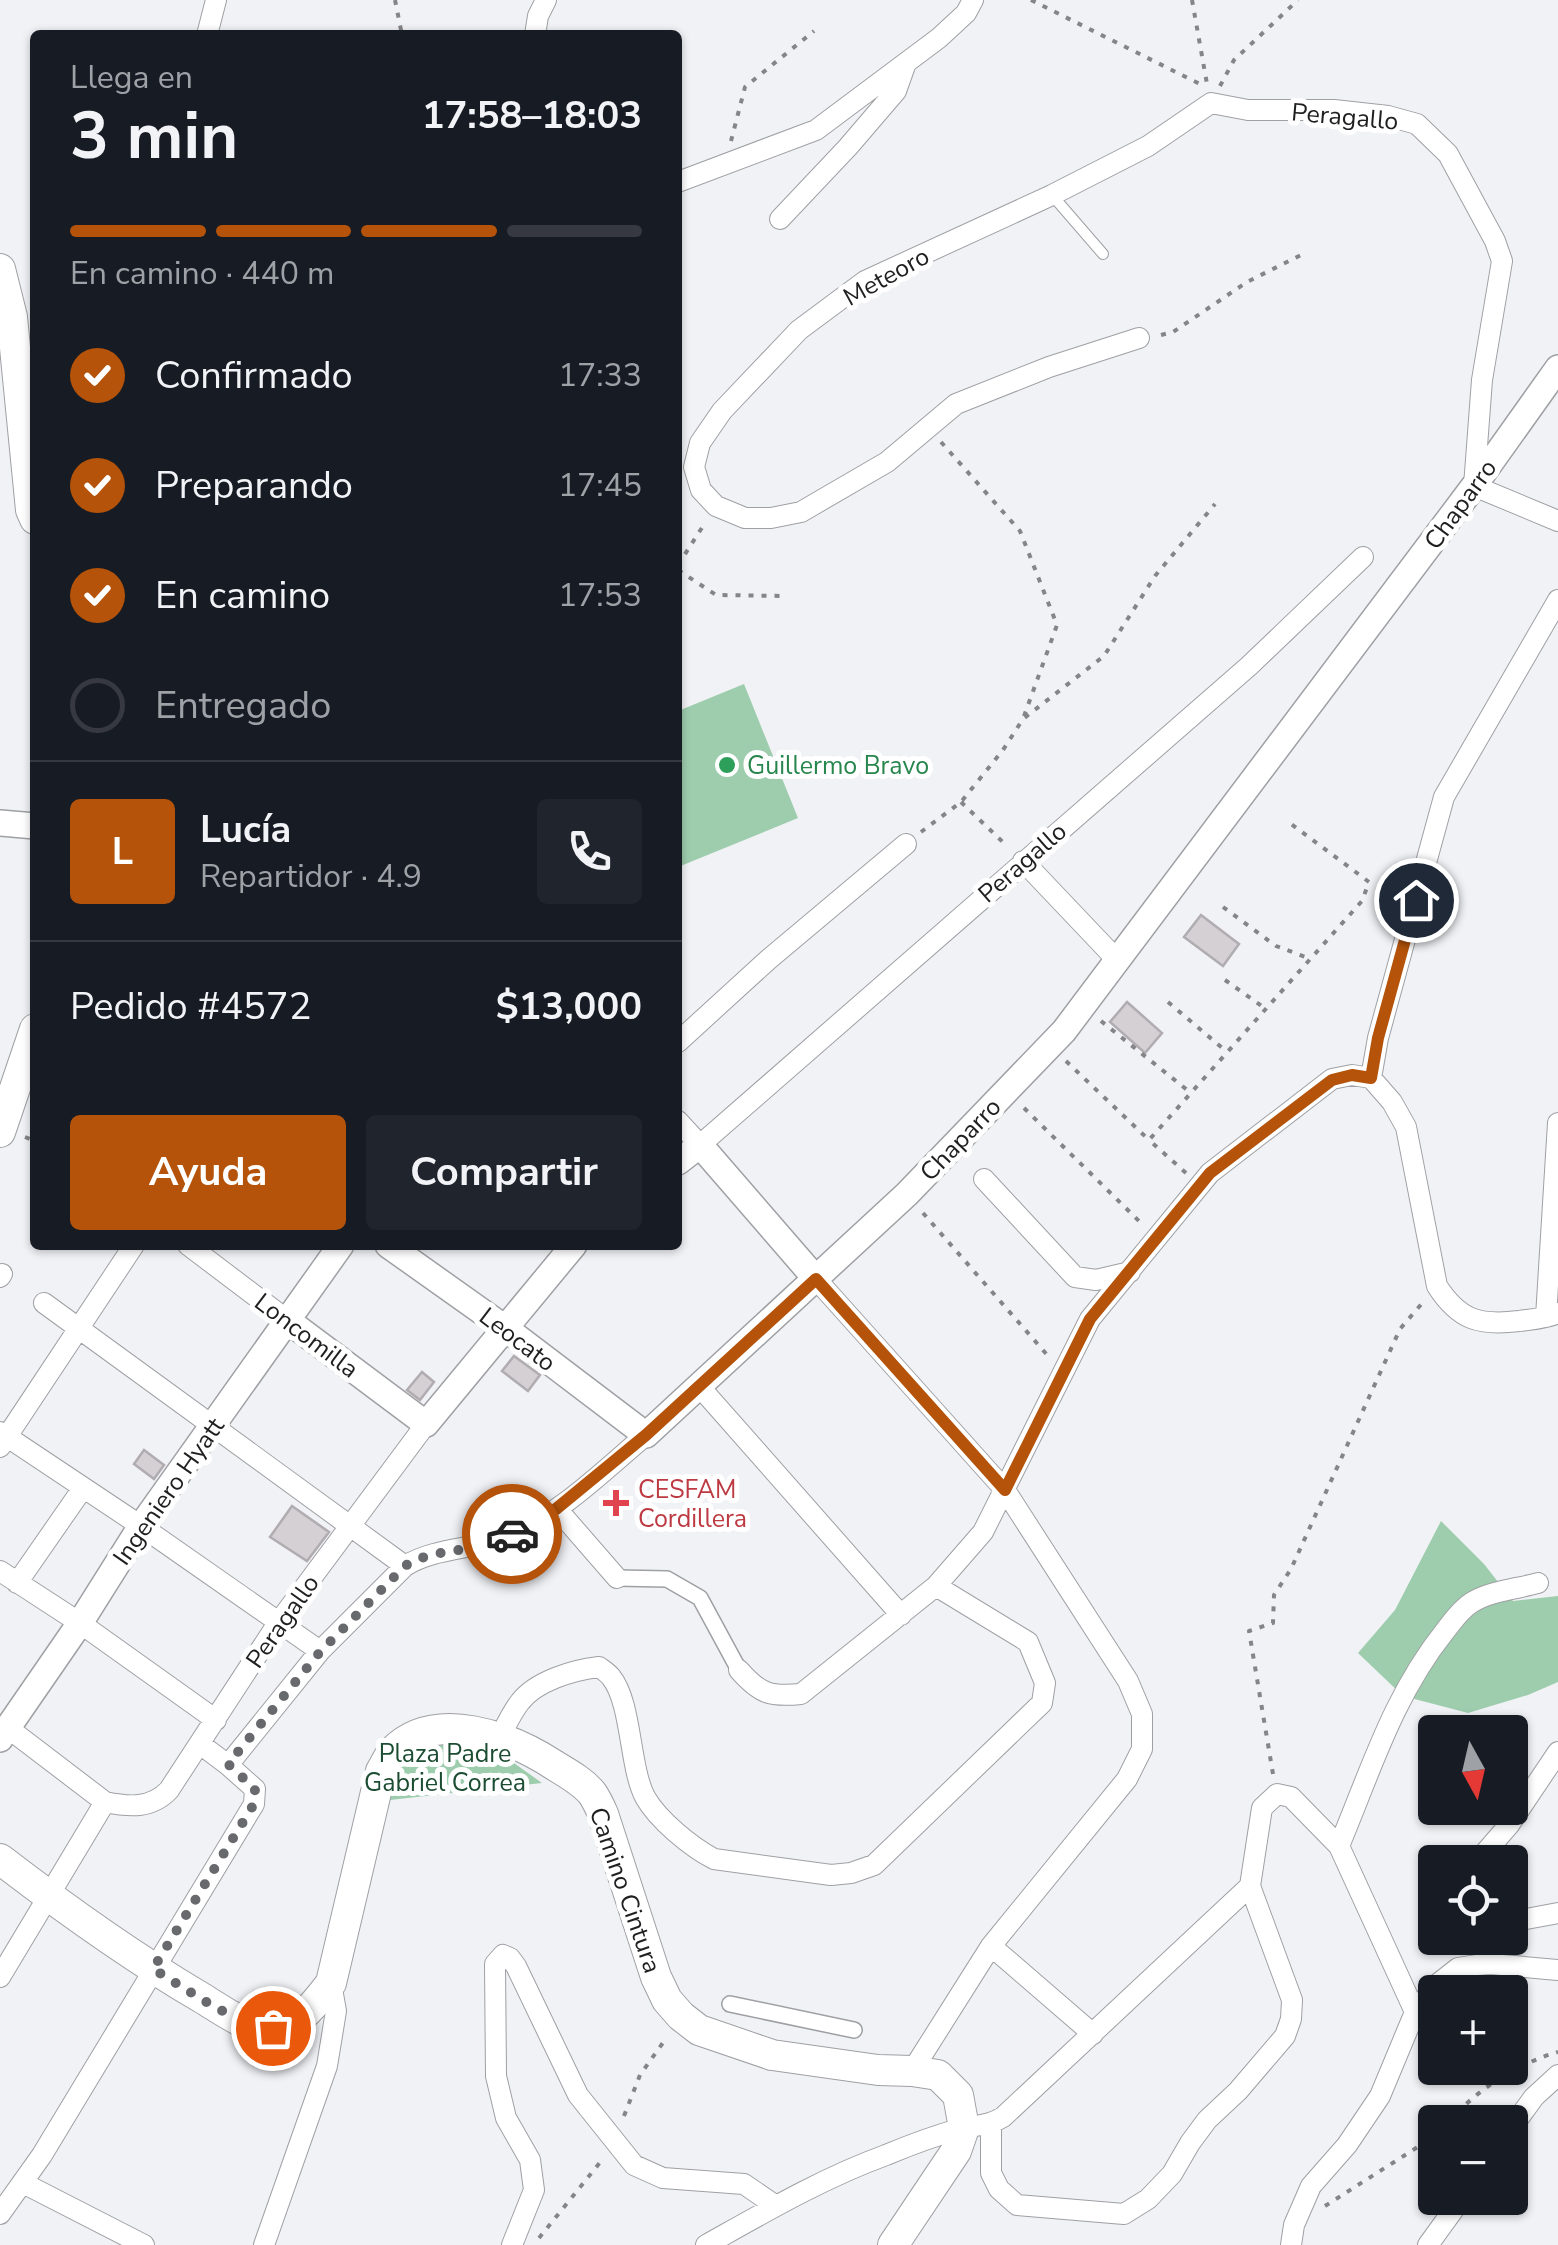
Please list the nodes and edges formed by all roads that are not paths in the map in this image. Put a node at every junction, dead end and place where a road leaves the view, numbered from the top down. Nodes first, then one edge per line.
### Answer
1 (216, 0) edge
2 (546, 0) edge
3 (973, 0) edge
4 (209, 30) edge
5 (536, 30) edge
6 (906, 64) junction
7 (1209, 96) joint
8 (682, 181) edge
9 (1052, 196) junction
10 (780, 219) dead end
11 (1103, 254) dead end
12 (0, 270) edge
13 (1140, 338) road end
14 (1558, 368) edge
15 (1474, 486) junction
16 (30, 500) edge
17 (1558, 521) edge
18 (1362, 556) dead end
19 (1558, 600) edge
20 (0, 824) edge
21 (30, 826) edge
22 (906, 844) road end
23 (1024, 862) junction
24 (1118, 961) junction
25 (682, 1038) edge
26 (30, 1044) edge
27 (1371, 1078) junction
28 (1558, 1124) edge
29 (682, 1125) edge
30 (0, 1132) edge
31 (700, 1145) junction
32 (682, 1159) edge
33 (984, 1179) dead end
34 (131, 1250) edge
35 (195, 1250) edge
36 (337, 1250) edge
37 (395, 1250) edge
38 (570, 1250) edge
39 (1130, 1272) junction
40 (816, 1279) junction
41 (44, 1303) dead end
42 (1552, 1315) edge
43 (286, 1320) junction
44 (79, 1328) junction
45 (504, 1328) junction
46 (699, 1386) junction
47 (426, 1424) junction
48 (212, 1427) junction
49 (646, 1435) junction
50 (2, 1438) edge
51 (83, 1488) junction
52 (1005, 1490) junction
53 (556, 1509) junction
54 (142, 1526) junction
55 (348, 1527) junction
56 (405, 1566) junction
57 (8, 1577) edge
58 (617, 1578) joint
59 (1538, 1584) dead end
60 (936, 1586) junction
61 (901, 1615) junction
62 (80, 1623) junction
63 (278, 1623) junction
64 (320, 1652) junction
65 (739, 1670) joint
66 (216, 1720) junction
67 (4, 1733) edge
68 (500, 1736) junction
69 (200, 1744) junction
70 (1558, 1752) edge
71 (228, 1764) junction
72 (105, 1802) junction
73 (1492, 1845) edge
74 (1339, 1846) junction
75 (0, 1858) edge
76 (1250, 1886) junction
77 (48, 1895) junction
78 (1558, 1913) edge
79 (1528, 1919) edge
80 (991, 1946) junction
81 (1488, 1955) edge
82 (1491, 1964) junction
83 (153, 1969) junction
84 (1558, 1970) edge
85 (0, 1977) edge
86 (331, 1983) junction
87 (730, 2004) dead end
88 (1415, 2012) junction
89 (854, 2030) dead end
90 (1093, 2034) junction
91 (912, 2071) junction
92 (1558, 2075) edge
93 (1528, 2105) edge
94 (978, 2126) junction
95 (24, 2183) junction
96 (776, 2206) junction
97 (0, 2214) edge
98 (1450, 2215) edge
99 (1293, 2235) edge
100 (144, 2245) edge
101 (264, 2245) edge
102 (512, 2245) edge
103 (706, 2245) edge
104 (893, 2245) edge
105 (1428, 2245) edge

1 - 4 street
2 - 5 street
3 - 6 street
6 - 8 street
6 - 10 street
7 - 9 street, Meteoro
7 - 15 street, Peragallo
9 - 11 lane
9 - 13 street, Meteoro
12 - 16 main road
14 - 15 street, Chaparro
15 - 17 street
15 - 24 street, Chaparro
18 - 23 street, Peragallo
19 - 27 street
20 - 21 street
22 - 25 street
23 - 24 street
23 - 31 street, Peragallo
24 - 40 street, Chaparro
26 - 30 main road
27 - 39 street
27 - 42 street
28 - 42 street
29 - 31 street
31 - 32 street, Peragallo
31 - 40 street
33 - 39 street
34 - 44 street
35 - 43 street, Loncomilla
36 - 43 street, Ingeniero Hyatt
37 - 45 street, Leocato
38 - 45 street, Peragallo
39 - 52 street
40 - 46 street, Chaparro
40 - 52 street
41 - 44 street
43 - 47 street, Loncomilla
43 - 48 street, Ingeniero Hyatt
44 - 48 street
44 - 50 street
45 - 47 street, Peragallo
45 - 49 street, Leocato
46 - 49 street, Chaparro
46 - 61 street
47 - 55 street, Peragallo
48 - 54 street, Ingeniero Hyatt
48 - 55 street
49 - 53 street, Chaparro
50 - 51 street
51 - 54 street
51 - 57 street
52 - 60 street
52 - 80 street
53 - 56 street, Chaparro
53 - 58 street
54 - 62 street, Ingeniero Hyatt
54 - 63 street
55 - 56 street
55 - 63 street, Peragallo
56 - 64 street, Chaparro
57 - 62 street
58 - 65 street
59 - 74 street
60 - 61 street
60 - 68 street
61 - 65 street
62 - 66 street
62 - 67 street, Ingeniero Hyatt
63 - 64 street
63 - 66 street, Peragallo
64 - 71 street, Chaparro
66 - 69 street, Peragallo
67 - 72 street
68 - 86 main road, Camino Cintura
68 - 91 main road, Camino Cintura
69 - 71 street
69 - 72 street, Peragallo
70 - 73 street
71 - 83 street
72 - 77 street
74 - 76 street
74 - 88 street
75 - 77 main road, Camino Cintura
76 - 90 street
76 - 94 street
77 - 83 main road, Camino Cintura
77 - 85 street
78 - 79 street
80 - 90 street
80 - 91 street
81 - 82 street
82 - 84 street
82 - 88 street
83 - 86 main road, Camino Cintura
83 - 95 street
86 - 101 street
87 - 89 street
88 - 99 street
90 - 94 street
91 - 94 main road, Camino Cintura
92 - 93 street
94 - 96 street
94 - 104 main road
95 - 97 street
95 - 100 street
96 - 102 street
96 - 103 street
98 - 105 street

